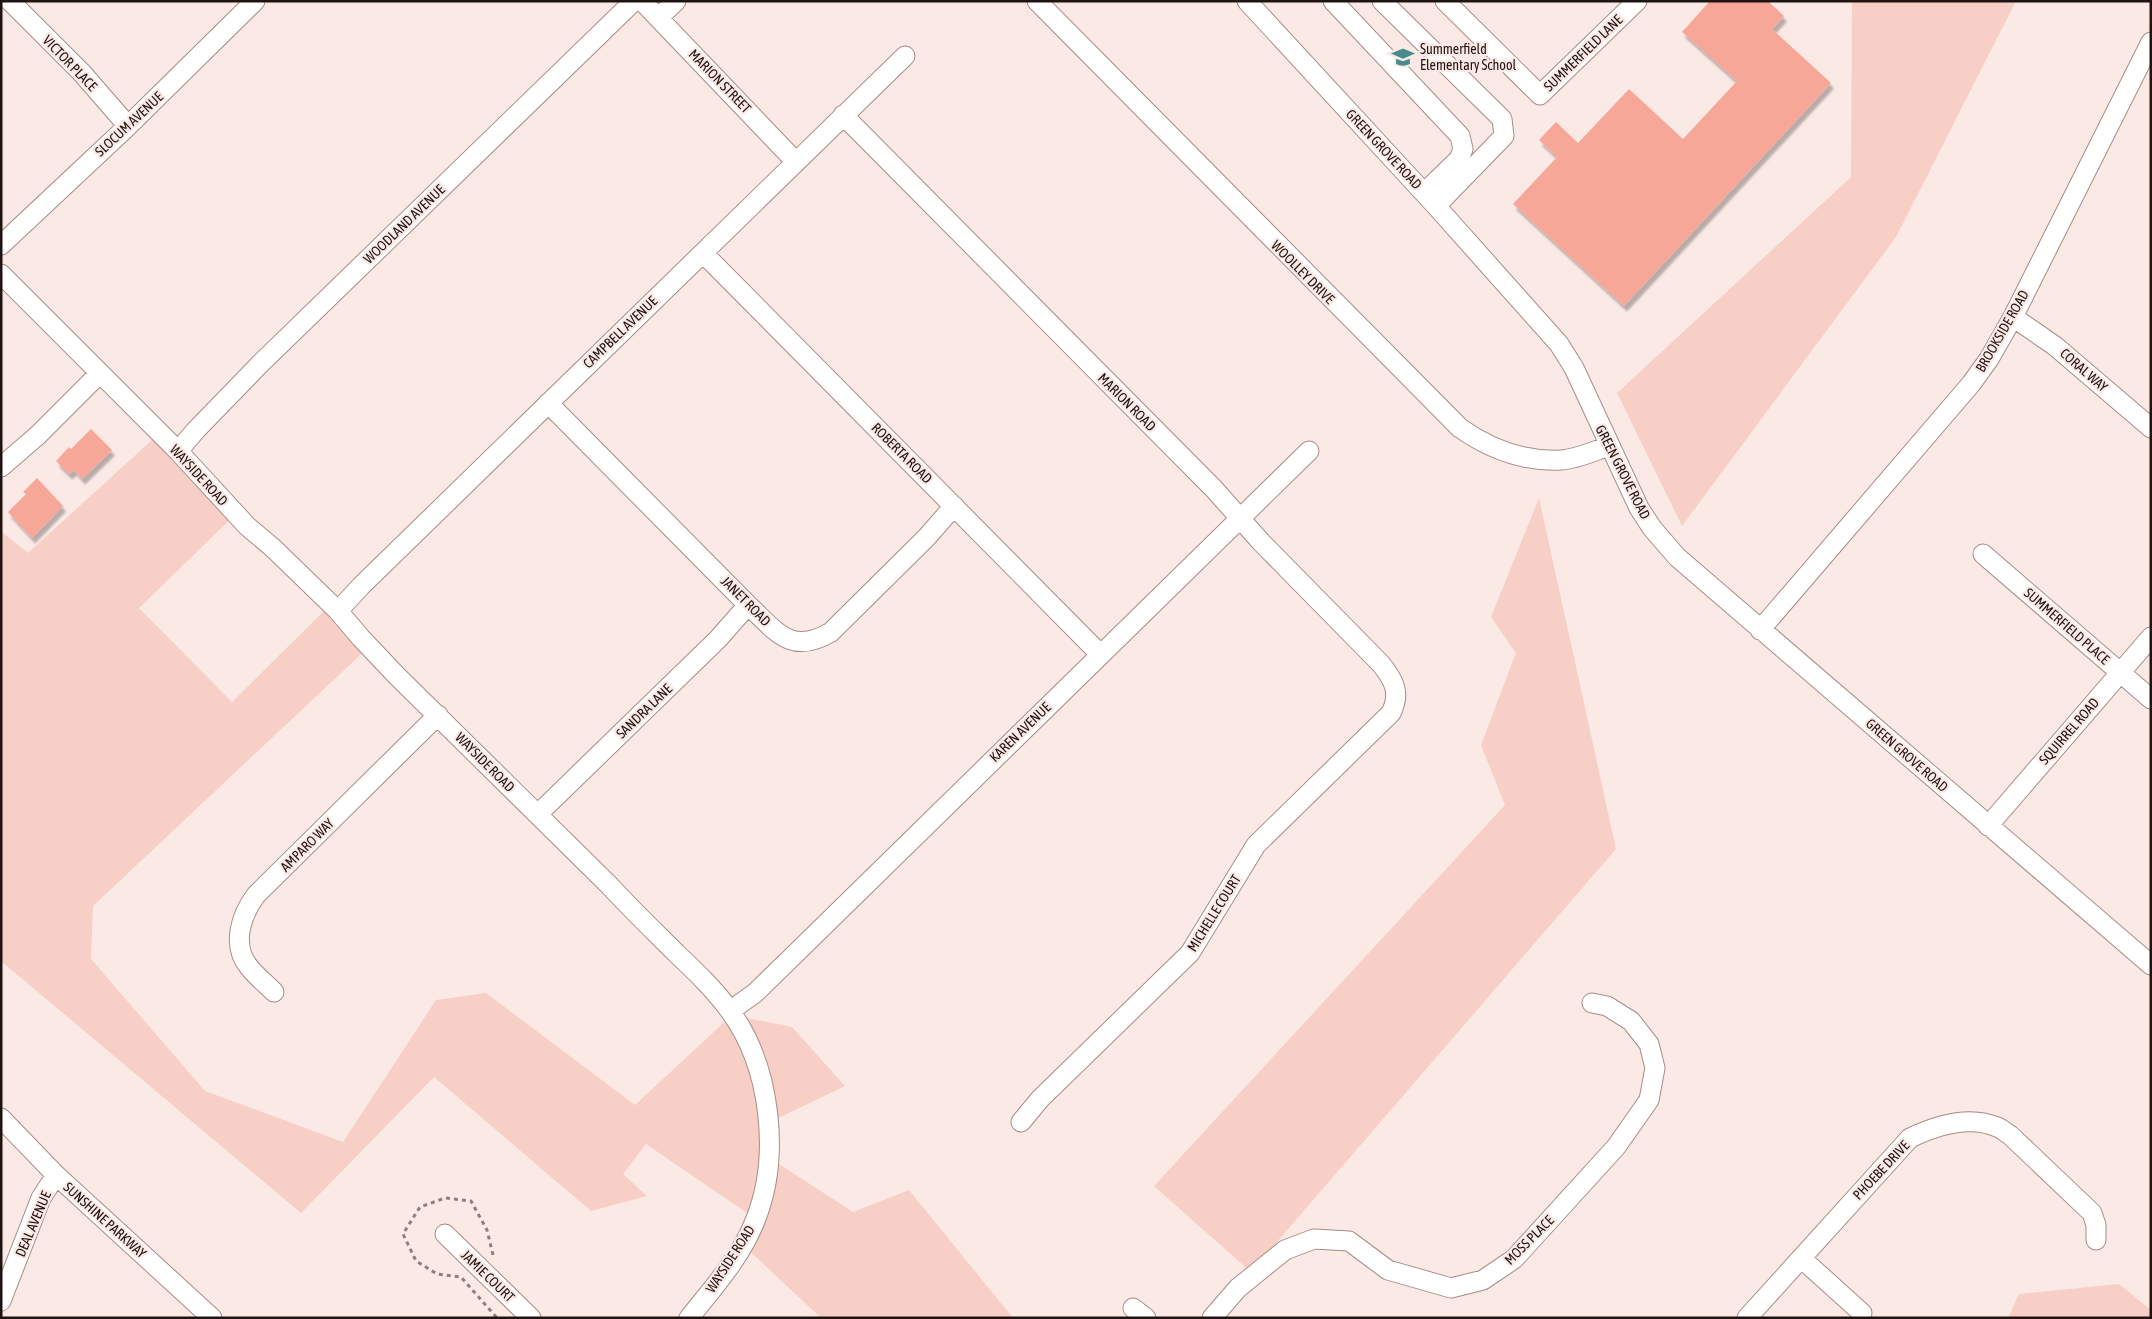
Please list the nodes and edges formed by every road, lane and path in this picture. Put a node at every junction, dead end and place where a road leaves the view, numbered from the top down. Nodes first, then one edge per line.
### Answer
1 (10, 1) edge
2 (255, 1) edge
3 (634, 1) edge
4 (642, 1) edge
5 (676, 1) edge
6 (1037, 1) edge
7 (1333, 1) edge
8 (1382, 1) edge
9 (1445, 1) edge
10 (1636, 1) edge
11 (1256, 4) edge
12 (659, 18) junction
13 (2151, 42) edge
14 (905, 56) dead end
15 (844, 115) junction
16 (128, 126) junction
17 (796, 162) junction
18 (1430, 199) junction
19 (1, 245) edge
20 (703, 252) junction
21 (1, 274) edge
22 (2013, 317) junction
23 (100, 373) junction
24 (548, 403) junction
25 (2151, 428) edge
26 (1609, 446) junction
27 (1308, 451) dead end
28 (178, 452) junction
29 (1, 467) edge
30 (954, 506) junction
31 (1240, 518) junction
32 (1983, 554) dead end
33 (748, 605) junction
34 (338, 611) junction
35 (1760, 630) junction
36 (2151, 637) edge
37 (1100, 654) junction
38 (2120, 672) junction
39 (1396, 697) joint
40 (2151, 699) edge
41 (438, 715) junction
42 (538, 814) junction
43 (1988, 826) junction
44 (2151, 965) edge
45 (274, 992) dead end
46 (1592, 1003) dead end
47 (730, 1011) junction
48 (1, 1118) edge
49 (1021, 1122) dead end
50 (56, 1176) junction
51 (445, 1234) dead end
52 (2096, 1240) dead end
53 (1801, 1258) junction
54 (1, 1301) edge
55 (1862, 1313) dead end
56 (210, 1317) edge
57 (531, 1318) edge
58 (689, 1318) edge
59 (1212, 1318) edge
60 (1747, 1318) edge

1 - 16 street, VICTOR PLACE
2 - 16 street, SLOCUM AVENUE
3 - 28 street, WOODLAND AVENUE
4 - 12 street, MARION STREET
5 - 12 street
6 - 26 street, WOOLLEY DRIVE
7 - 18 street
8 - 18 street
9 - 10 street, SUMMERFIELD LANE
11 - 18 street, GREEN GROVE ROAD
12 - 17 street, MARION STREET
13 - 22 street, BROOKSIDE ROAD
14 - 15 street, CAMPBELL AVENUE
15 - 17 street, CAMPBELL AVENUE
15 - 31 street, MARION ROAD
16 - 19 street, SLOCUM AVENUE
17 - 20 street, CAMPBELL AVENUE
18 - 26 street, GREEN GROVE ROAD
20 - 24 street, CAMPBELL AVENUE
20 - 30 street, ROBERTA ROAD
21 - 23 street, WAYSIDE ROAD
22 - 25 street, CORAL WAY
22 - 35 street, BROOKSIDE ROAD
23 - 28 street, WAYSIDE ROAD
23 - 29 street
24 - 33 street, JANET ROAD
24 - 34 street, CAMPBELL AVENUE
26 - 35 street, GREEN GROVE ROAD
27 - 31 street, KAREN AVENUE
28 - 34 street, WAYSIDE ROAD
30 - 33 street, JANET ROAD
30 - 37 street, ROBERTA ROAD
31 - 37 street, KAREN AVENUE
31 - 39 street, MARION ROAD
32 - 38 street, SUMMERFIELD PLACE
33 - 42 street, SANDRA LANE
34 - 41 street, WAYSIDE ROAD
35 - 43 street, GREEN GROVE ROAD
36 - 38 street, SQUIRREL ROAD
37 - 47 street, KAREN AVENUE
38 - 40 street, SUMMERFIELD PLACE
38 - 43 street, SQUIRREL ROAD
39 - 49 street, MICHELLE COURT
41 - 42 street, WAYSIDE ROAD
41 - 45 street, AMPARO WAY
42 - 47 street, WAYSIDE ROAD
43 - 44 street, GREEN GROVE ROAD
46 - 59 street, MOSS PLACE
47 - 58 street, WAYSIDE ROAD
48 - 50 street, SUNSHINE PARKWAY
50 - 54 street, DEAL AVENUE
50 - 56 street, SUNSHINE PARKWAY
51 - 57 street, JAMIE COURT
52 - 53 street, PHOEBE DRIVE
53 - 55 street
53 - 60 street, PHOEBE DRIVE

